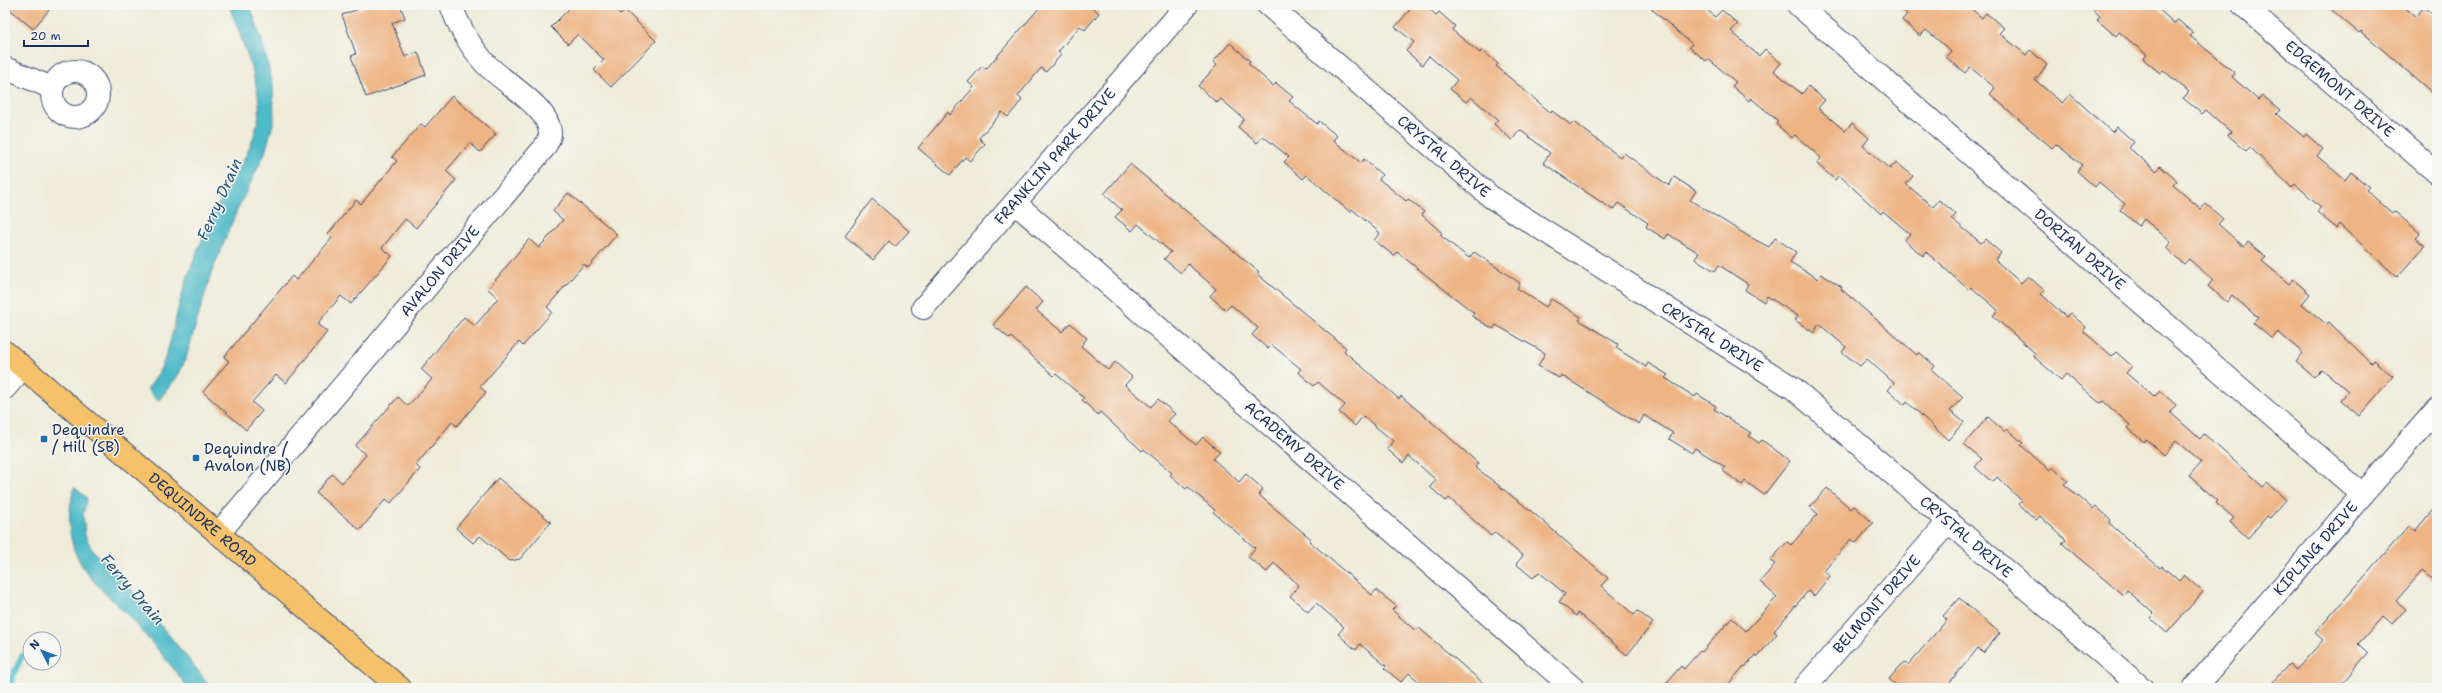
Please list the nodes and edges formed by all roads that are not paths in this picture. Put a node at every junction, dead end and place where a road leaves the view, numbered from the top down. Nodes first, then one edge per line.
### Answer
1 (451, 5) edge
2 (1187, 5) edge
3 (1268, 5) edge
4 (1798, 5) edge
5 (2243, 5) edge
6 (5, 68) edge
7 (52, 88) dead end
8 (2437, 173) edge
9 (1016, 202) junction
10 (923, 308) dead end
11 (5, 352) edge
12 (23, 367) junction
13 (5, 388) edge
14 (2437, 409) edge
15 (2362, 494) junction
16 (1949, 521) junction
17 (218, 534) junction
18 (400, 688) edge
19 (1573, 688) edge
20 (1804, 688) edge
21 (2142, 688) edge
22 (2194, 688) edge

1 - 17 street, AVALON DRIVE
2 - 9 street, FRANKLIN PARK DRIVE
3 - 16 street, CRYSTAL DRIVE
4 - 15 street, DORIAN DRIVE
5 - 8 street, EDGEMONT DRIVE
6 - 7 street
9 - 10 street, FRANKLIN PARK DRIVE
9 - 19 street, ACADEMY DRIVE
11 - 12 main road, DEQUINDRE ROAD
12 - 13 street
12 - 17 main road, DEQUINDRE ROAD
14 - 15 street, KIPLING DRIVE
15 - 22 street, KIPLING DRIVE
16 - 20 street, BELMONT DRIVE
16 - 21 street, CRYSTAL DRIVE
17 - 18 main road, DEQUINDRE ROAD

